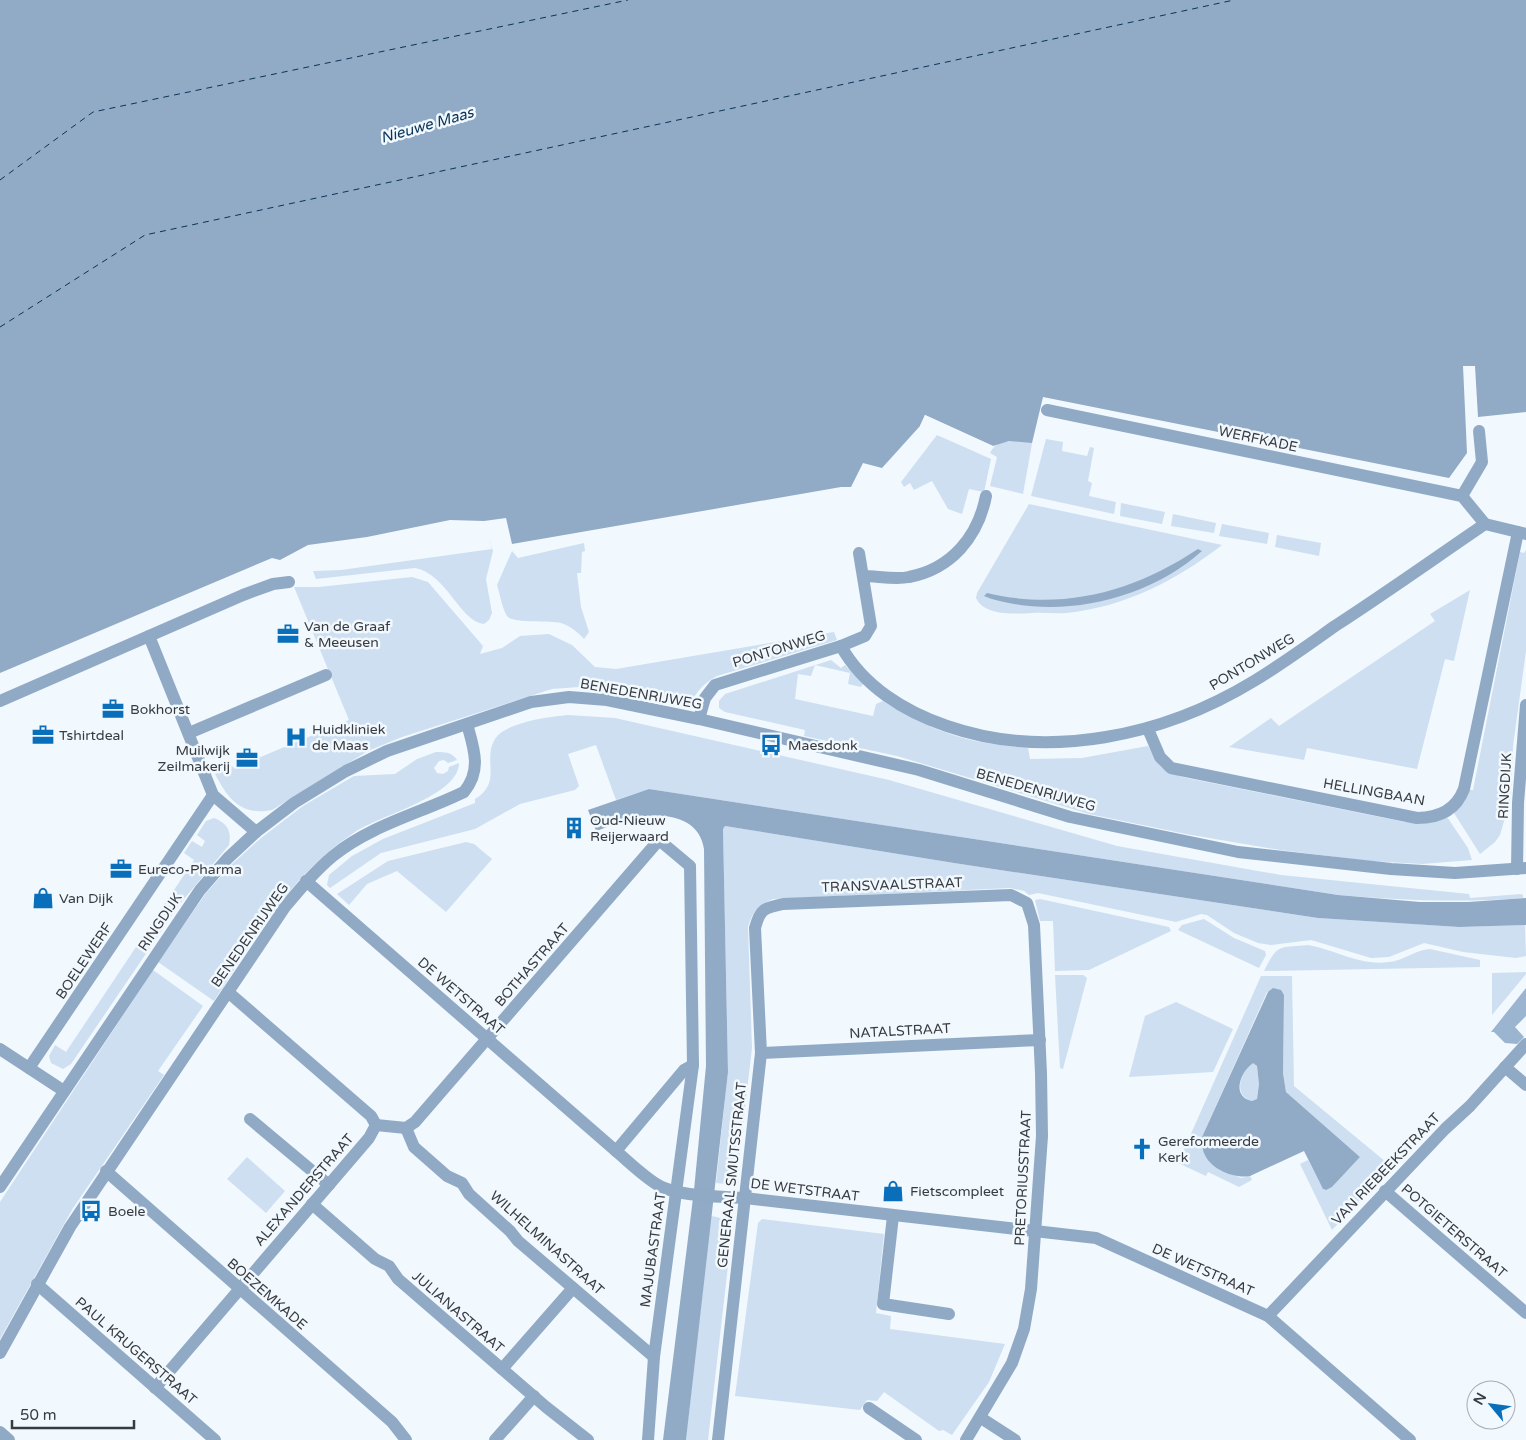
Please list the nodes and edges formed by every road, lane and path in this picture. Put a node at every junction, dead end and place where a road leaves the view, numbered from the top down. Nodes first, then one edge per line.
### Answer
1 (1047, 410) dead end
2 (1479, 431) dead end
3 (986, 496) dead end
4 (1462, 496) junction
5 (1485, 524) junction
6 (1522, 533) edge
7 (859, 553) dead end
8 (863, 576) junction
9 (288, 582) dead end
10 (149, 636) junction
11 (841, 646) junction
12 (326, 674) dead end
13 (0, 701) edge
14 (1526, 705) edge
15 (699, 719) junction
16 (467, 724) junction
17 (1148, 729) junction
18 (189, 734) junction
19 (213, 795) junction
20 (256, 832) junction
21 (659, 840) joint
22 (1522, 868) edge
23 (306, 882) junction
24 (1027, 903) joint
25 (759, 914) joint
26 (228, 992) junction
27 (488, 1039) junction
28 (1040, 1040) junction
29 (1526, 1044) edge
30 (0, 1049) edge
31 (761, 1053) junction
32 (693, 1065) junction
33 (1505, 1067) junction
34 (29, 1068) junction
35 (1526, 1085) edge
36 (64, 1091) junction
37 (250, 1119) dead end
38 (376, 1125) junction
39 (406, 1128) junction
40 (616, 1151) junction
41 (106, 1171) junction
42 (329, 1185) junction
43 (0, 1187) edge
44 (676, 1190) junction
45 (1385, 1192) junction
46 (745, 1198) junction
47 (312, 1204) junction
48 (892, 1216) junction
49 (1036, 1232) junction
50 (38, 1284) junction
51 (573, 1288) junction
52 (239, 1289) junction
53 (1526, 1313) edge
54 (949, 1314) dead end
55 (1268, 1316) junction
56 (0, 1353) edge
57 (654, 1357) junction
58 (502, 1369) junction
59 (155, 1388) junction
60 (534, 1396) junction
61 (869, 1408) dead end
62 (981, 1418) junction
63 (0, 1432) edge
64 (9, 1440) edge
65 (215, 1440) edge
66 (406, 1440) edge
67 (495, 1440) edge
68 (588, 1440) edge
69 (648, 1440) edge
70 (718, 1440) edge
71 (916, 1440) edge
72 (966, 1440) edge
73 (1015, 1440) edge
74 (1410, 1440) edge

1 - 4 street, WERFKADE
2 - 4 street
3 - 8 street
4 - 5 street
5 - 6 street
5 - 17 street, PONTONWEG
6 - 17 street, HELLINGBAAN
7 - 8 street
8 - 11 street
9 - 10 street
10 - 13 street
10 - 18 street
11 - 15 street, PONTONWEG
11 - 17 street, PONTONWEG
12 - 18 street
14 - 22 street, RINGDIJK
15 - 16 street, BENEDENRIJWEG
15 - 22 street, BENEDENRIJWEG
16 - 20 street, RINGDIJK
16 - 23 street, BENEDENRIJWEG
18 - 19 street
19 - 20 street
19 - 34 street, BOELEWERF
20 - 36 street, RINGDIJK
21 - 27 street, BOTHASTRAAT
21 - 32 street, MAJUBASTRAAT
23 - 26 street, BENEDENRIJWEG
23 - 27 street, DE WETSTRAAT
24 - 25 street, TRANSVAALSTRAAT
24 - 28 street, PRETORIUSSTRAAT
25 - 31 street, GENERAAL SMUTSSTRAAT
26 - 38 street
26 - 41 street, BENEDENRIJWEG
27 - 39 street, BOTHASTRAAT
27 - 40 street, DE WETSTRAAT
28 - 31 street, NATALSTRAAT
28 - 49 street, PRETORIUSSTRAAT
29 - 33 street, VAN RIEBEEKSTRAAT
30 - 34 street
31 - 46 street, GENERAAL SMUTSSTRAAT
32 - 40 street
32 - 44 street, MAJUBASTRAAT
33 - 35 street
33 - 45 street, VAN RIEBEEKSTRAAT
34 - 36 street
36 - 43 street, RINGDIJK
37 - 42 street
38 - 39 street
38 - 42 street, ALEXANDERSTRAAT
39 - 51 street, WILHELMINASTRAAT
40 - 44 street, DE WETSTRAAT
41 - 50 street, BENEDENRIJWEG
41 - 52 street, BOEZEMKADE
42 - 47 street, ALEXANDERSTRAAT
44 - 46 street, DE WETSTRAAT
44 - 57 street, MAJUBASTRAAT
45 - 53 street, POTGIETERSTRAAT
45 - 55 street, VAN RIEBEEKSTRAAT
46 - 48 street, DE WETSTRAAT
46 - 70 street, GENERAAL SMUTSSTRAAT
47 - 52 street, ALEXANDERSTRAAT
47 - 58 street, JULIANASTRAAT
48 - 49 street, DE WETSTRAAT
48 - 54 street
49 - 55 street, DE WETSTRAAT
49 - 62 street, PRETORIUSSTRAAT
50 - 56 street, BENEDENRIJWEG
50 - 59 street, PAUL KRUGERSTRAAT
51 - 57 street, WILHELMINASTRAAT
51 - 58 street
52 - 59 street, ALEXANDERSTRAAT
52 - 66 street, BOEZEMKADE
55 - 74 street, DE WETSTRAAT
57 - 69 street, MAJUBASTRAAT
58 - 60 street, JULIANASTRAAT
59 - 65 street, PAUL KRUGERSTRAAT
60 - 67 street
60 - 68 street, JULIANASTRAAT
61 - 71 street
62 - 72 street, PRETORIUSSTRAAT
62 - 73 street
63 - 64 street

